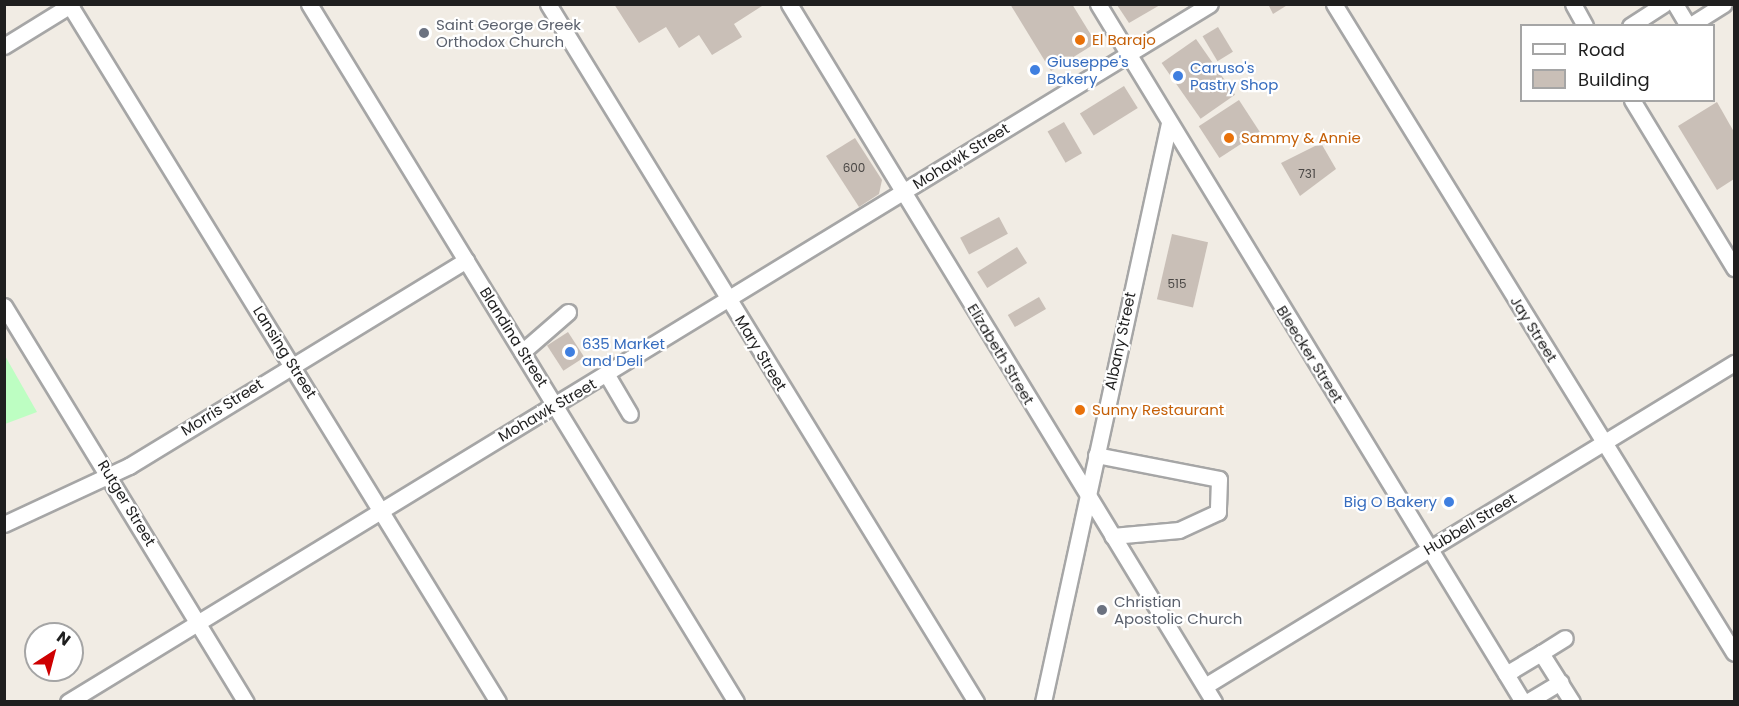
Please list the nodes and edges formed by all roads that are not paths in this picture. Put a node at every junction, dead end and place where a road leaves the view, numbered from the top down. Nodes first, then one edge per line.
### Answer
1 (309, 4) edge
2 (548, 4) edge
3 (789, 4) edge
4 (1098, 4) edge
5 (1210, 4) edge
6 (1334, 4) edge
7 (1572, 4) edge
8 (1664, 4) edge
9 (1675, 4) edge
10 (1724, 4) edge
11 (70, 5) edge
12 (1584, 24) edge
13 (1633, 24) edge
14 (1688, 24) edge
15 (1692, 24) edge
16 (4, 46) edge
17 (1127, 52) junction
18 (1633, 102) edge
19 (1169, 123) junction
20 (903, 192) junction
21 (466, 260) junction
22 (1734, 268) edge
23 (730, 302) junction
24 (4, 306) edge
25 (568, 312) dead end
26 (522, 352) junction
27 (292, 363) junction
28 (1734, 363) edge
29 (607, 375) junction
30 (555, 405) junction
31 (630, 414) dead end
32 (1605, 442) junction
33 (1096, 455) junction
34 (112, 475) junction
35 (1087, 496) junction
36 (381, 510) junction
37 (4, 524) edge
38 (1112, 536) junction
39 (1429, 549) junction
40 (198, 622) junction
41 (1565, 638) dead end
42 (1733, 647) edge
43 (1541, 653) junction
44 (1506, 674) junction
45 (1560, 682) junction
46 (1205, 686) junction
47 (68, 702) edge
48 (246, 702) edge
49 (498, 702) edge
50 (736, 702) edge
51 (976, 702) edge
52 (1043, 702) edge
53 (1214, 702) edge
54 (1525, 702) edge
55 (1572, 702) edge

1 - 21 street, Blandina Street
2 - 23 street, Mary Street
3 - 20 street, Elizabeth Street
4 - 17 street, Bleecker Street
5 - 17 street, Mohawk Street
6 - 32 street, Jay Street
7 - 12 street
8 - 13 street
9 - 14 street
10 - 15 street
11 - 16 street
11 - 27 street, Lansing Street
17 - 19 street, Bleecker Street
17 - 20 street, Mohawk Street
18 - 22 street
19 - 33 street, Albany Street
19 - 39 street, Bleecker Street
20 - 23 street, Mohawk Street
20 - 35 street, Elizabeth Street
21 - 26 street, Blandina Street
21 - 27 street, Morris Street
23 - 29 street, Mohawk Street
23 - 51 street, Mary Street
24 - 34 street, Rutger Street
25 - 26 street
26 - 30 street, Blandina Street
27 - 34 street, Morris Street
27 - 36 street, Lansing Street
28 - 32 street, Hubbell Street
29 - 30 street, Mohawk Street
29 - 31 street
30 - 36 street, Mohawk Street
30 - 50 street, Blandina Street
32 - 39 street, Hubbell Street
32 - 42 street, Jay Street
33 - 35 street, Albany Street
33 - 38 street
34 - 37 street, Morris Street
34 - 40 street, Rutger Street
35 - 38 street, Elizabeth Street
35 - 52 street, Albany Street
36 - 40 street, Mohawk Street
36 - 49 street, Lansing Street
38 - 46 street, Elizabeth Street
39 - 44 street, Bleecker Street
39 - 46 street, Hubbell Street
40 - 47 street, Mohawk Street
40 - 48 street, Rutger Street
41 - 43 street
43 - 44 street
43 - 45 street
44 - 54 street, Bleecker Street
45 - 54 street
45 - 55 street
46 - 53 street, Elizabeth Street

